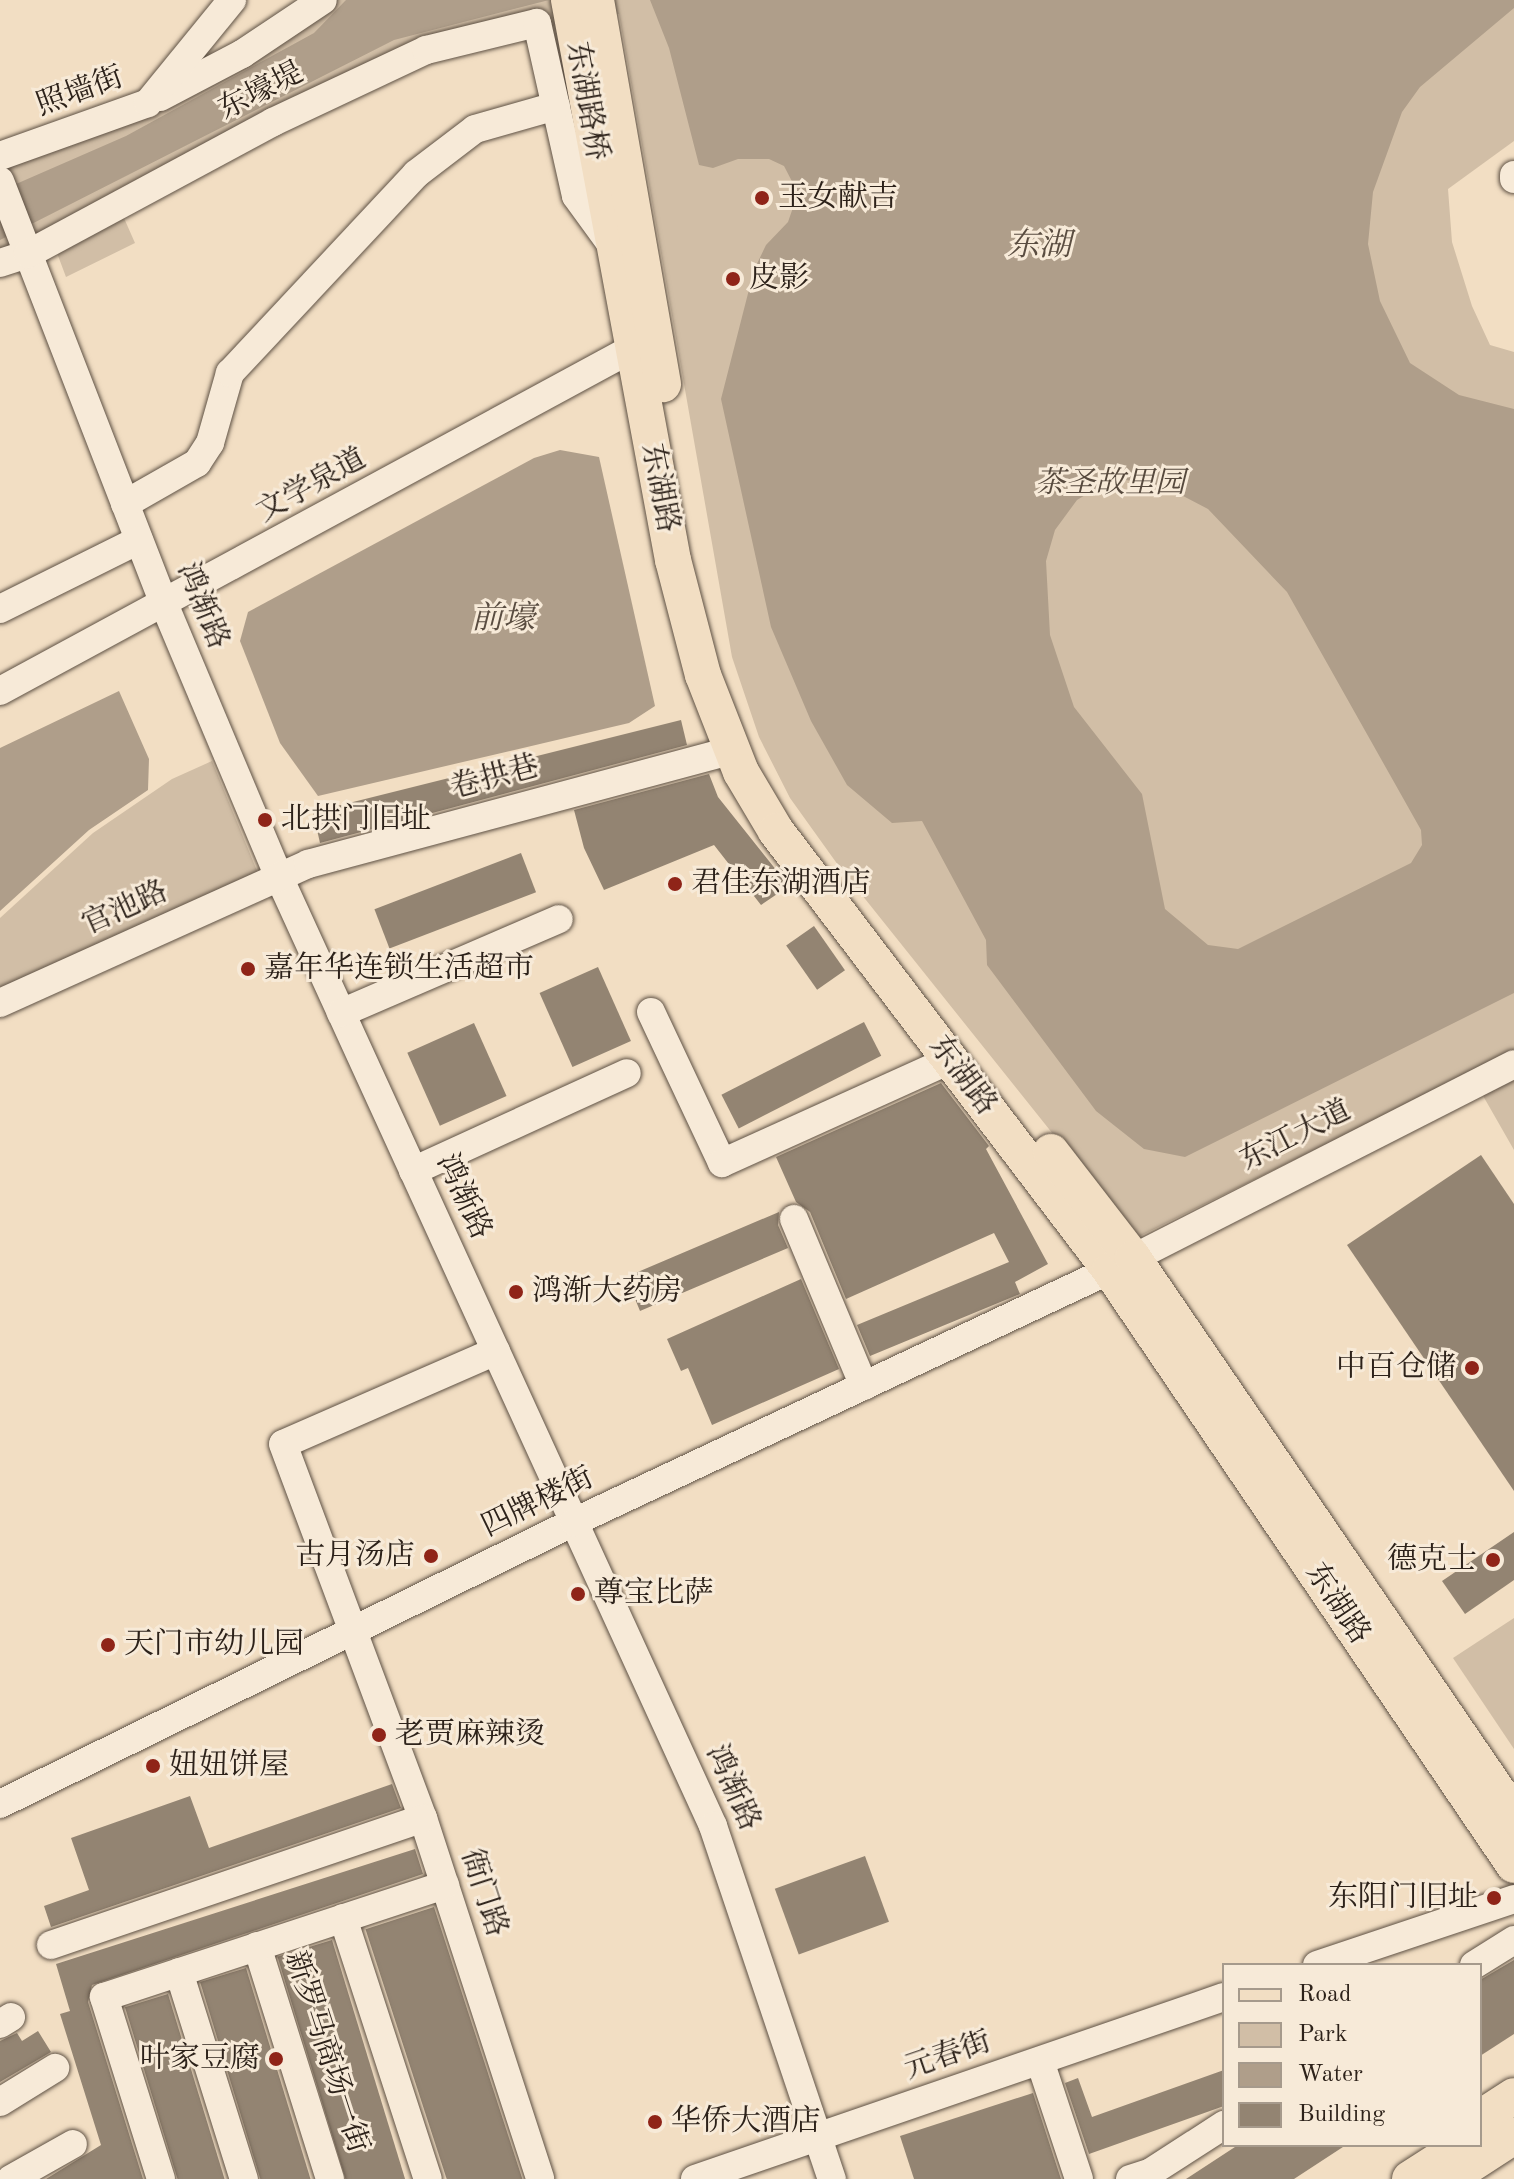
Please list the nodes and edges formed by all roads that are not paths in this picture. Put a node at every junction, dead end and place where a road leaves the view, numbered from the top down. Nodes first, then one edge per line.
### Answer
1 (232, 0) edge
2 (323, 0) edge
3 (569, 0) edge
4 (596, 0) edge
5 (148, 103) junction
6 (556, 106) junction
7 (0, 156) edge
8 (0, 181) edge
9 (617, 200) junction
10 (611, 244) junction
11 (26, 250) junction
12 (0, 263) edge
13 (644, 343) junction
14 (125, 504) junction
15 (139, 540) junction
16 (165, 606) junction
17 (0, 609) edge
18 (0, 691) edge
19 (731, 751) junction
20 (279, 877) junction
21 (559, 919) dead end
22 (0, 1003) edge
23 (651, 1012) dead end
24 (341, 1013) junction
25 (950, 1060) junction
26 (1514, 1064) edge
27 (627, 1073) dead end
28 (413, 1171) junction
29 (794, 1219) dead end
30 (1121, 1264) junction
31 (496, 1351) junction
32 (864, 1386) junction
33 (574, 1522) junction
34 (355, 1631) junction
35 (0, 1804) edge
36 (1514, 1815) edge
37 (423, 1818) junction
38 (1514, 1865) edge
39 (445, 1885) junction
40 (1514, 1899) edge
41 (343, 1918) junction
42 (1514, 1940) edge
43 (51, 1945) dead end
44 (257, 1946) junction
45 (1361, 1958) edge
46 (1330, 1963) edge
47 (1477, 1963) edge
48 (179, 1972) junction
49 (1222, 1998) edge
50 (1040, 2061) junction
51 (55, 2068) dead end
52 (1514, 2096) edge
53 (0, 2102) edge
54 (1514, 2112) edge
55 (1482, 2117) edge
56 (1222, 2126) edge
57 (1482, 2133) edge
58 (1514, 2136) edge
59 (817, 2138) junction
60 (73, 2144) dead end
61 (1436, 2147) edge
62 (1460, 2147) edge
63 (1145, 2177) edge
64 (11, 2179) edge
65 (161, 2179) edge
66 (244, 2179) edge
67 (330, 2179) edge
68 (428, 2179) edge
69 (540, 2179) edge
70 (695, 2179) edge
71 (832, 2179) edge
72 (1079, 2179) edge
73 (1386, 2179) edge
74 (1410, 2179) edge
75 (1448, 2179) edge

1 - 5 street, 照墙街
2 - 5 street
3 - 9 main road, 东湖路桥
4 - 9 main road, 东湖路桥
5 - 7 street, 照墙街
6 - 10 street
6 - 11 street, 东壕堤
6 - 14 street
8 - 11 street, 鸿渐路
9 - 10 main road, 东湖路
9 - 13 main road, 东湖路
10 - 13 main road, 东湖路
11 - 12 street, 东壕堤
11 - 14 street, 鸿渐路
13 - 16 street, 文学泉道
13 - 19 main road, 东湖路
13 - 30 main road, 东湖路
14 - 15 street, 鸿渐路
15 - 16 street, 鸿渐路
15 - 17 street
16 - 18 street, 文学泉道
16 - 20 street, 鸿渐路
19 - 20 street, 卷拱巷
19 - 25 main road, 东湖路
20 - 22 street, 官池路
20 - 24 street, 鸿渐路
21 - 24 street
23 - 25 street
24 - 28 street, 鸿渐路
25 - 30 main road, 东湖路
26 - 30 street, 东江大道
27 - 28 street
28 - 31 street, 鸿渐路
29 - 32 street
30 - 32 street, 四牌楼街
30 - 36 main road, 东湖路
30 - 38 main road, 东湖路
31 - 33 street, 鸿渐路
31 - 34 street, 衙门路
32 - 33 street, 四牌楼街
33 - 34 street, 四牌楼街
33 - 59 street, 鸿渐路
34 - 35 street, 四牌楼街
34 - 37 street, 衙门路
37 - 39 street, 衙门路
37 - 43 street
39 - 41 street
39 - 69 street, 衙门路
40 - 45 street
41 - 44 street
41 - 68 street
42 - 47 street
44 - 48 street
44 - 67 street, 新罗马商场一街
45 - 46 street
48 - 65 street
48 - 66 street
49 - 50 street, 元春街
50 - 59 street, 元春街
50 - 72 street
51 - 53 street
52 - 55 main road
54 - 57 main road
56 - 63 street
58 - 75 main road
59 - 70 street, 元春街
59 - 71 street, 鸿渐路
60 - 64 street
61 - 73 main road
62 - 74 main road

